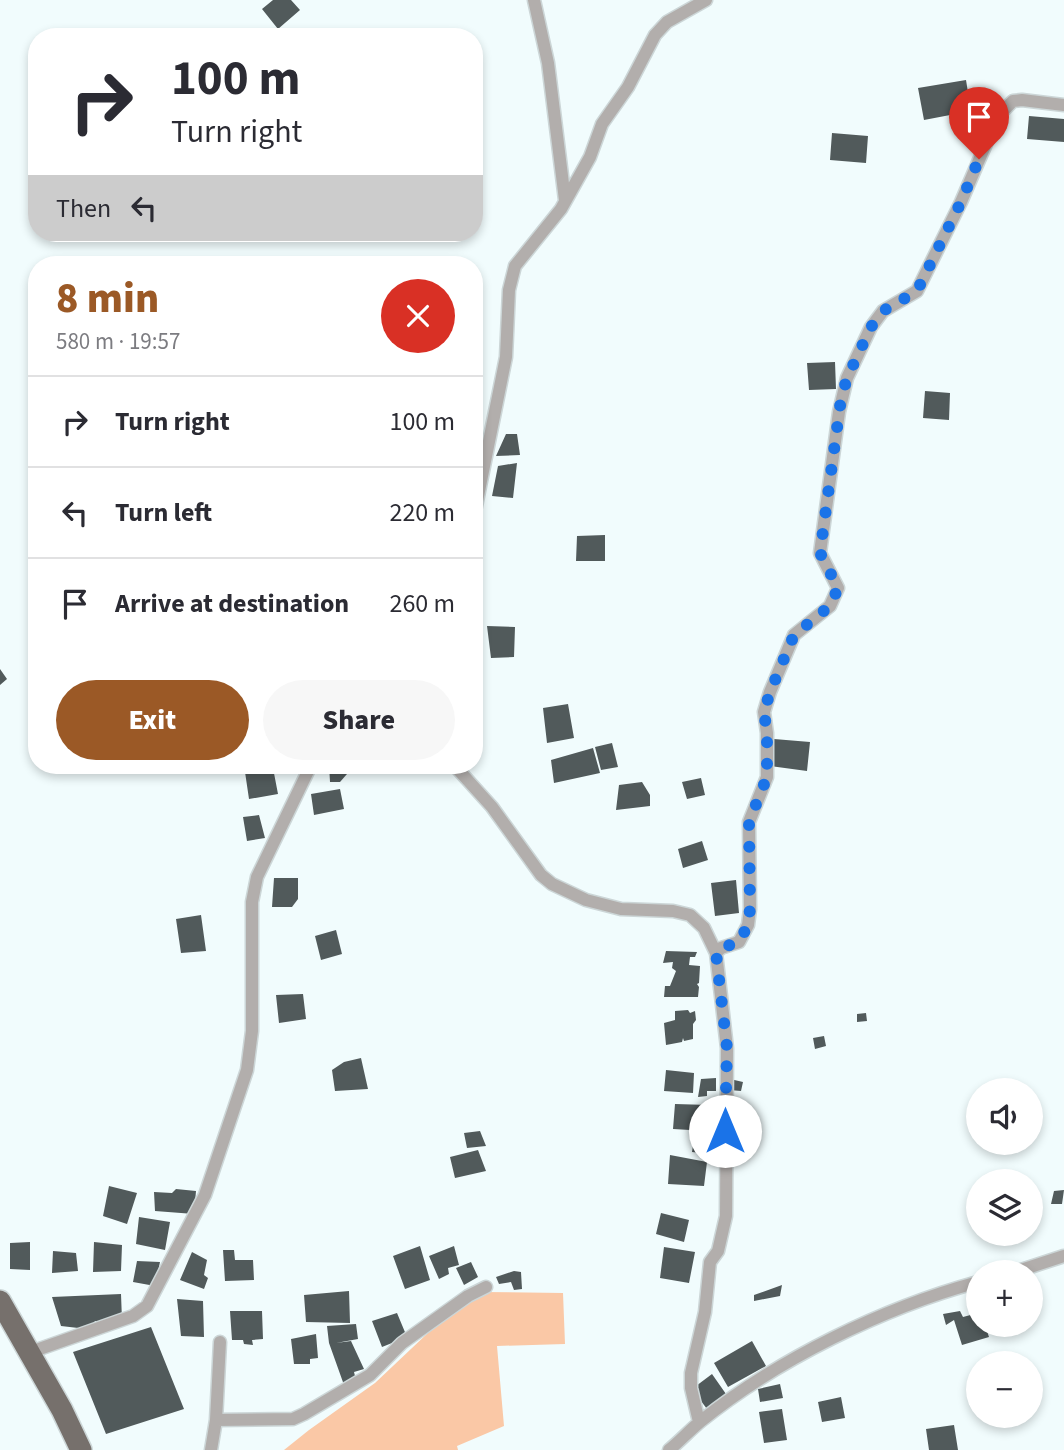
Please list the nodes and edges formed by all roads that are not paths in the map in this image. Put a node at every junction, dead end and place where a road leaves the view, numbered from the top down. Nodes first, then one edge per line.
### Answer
1 (534, 0) edge
2 (706, 0) edge
3 (1064, 105) edge
4 (565, 200) junction
5 (483, 471) edge
6 (307, 774) edge
7 (462, 774) edge
8 (716, 953) junction
9 (1064, 1256) edge
10 (1043, 1263) edge
11 (966, 1285) edge
12 (486, 1287) dead end
13 (0, 1301) edge
14 (220, 1342) dead end
15 (28, 1353) junction
16 (216, 1420) junction
17 (699, 1422) junction
18 (81, 1450) edge
19 (211, 1450) edge
20 (669, 1450) edge

1 - 4 street
2 - 4 street
3 - 8 street
4 - 5 street
6 - 15 street
7 - 8 street
8 - 17 street
9 - 10 street
11 - 17 street
12 - 16 street
13 - 15 main road
14 - 16 street
15 - 18 main road
16 - 19 street
17 - 20 street

